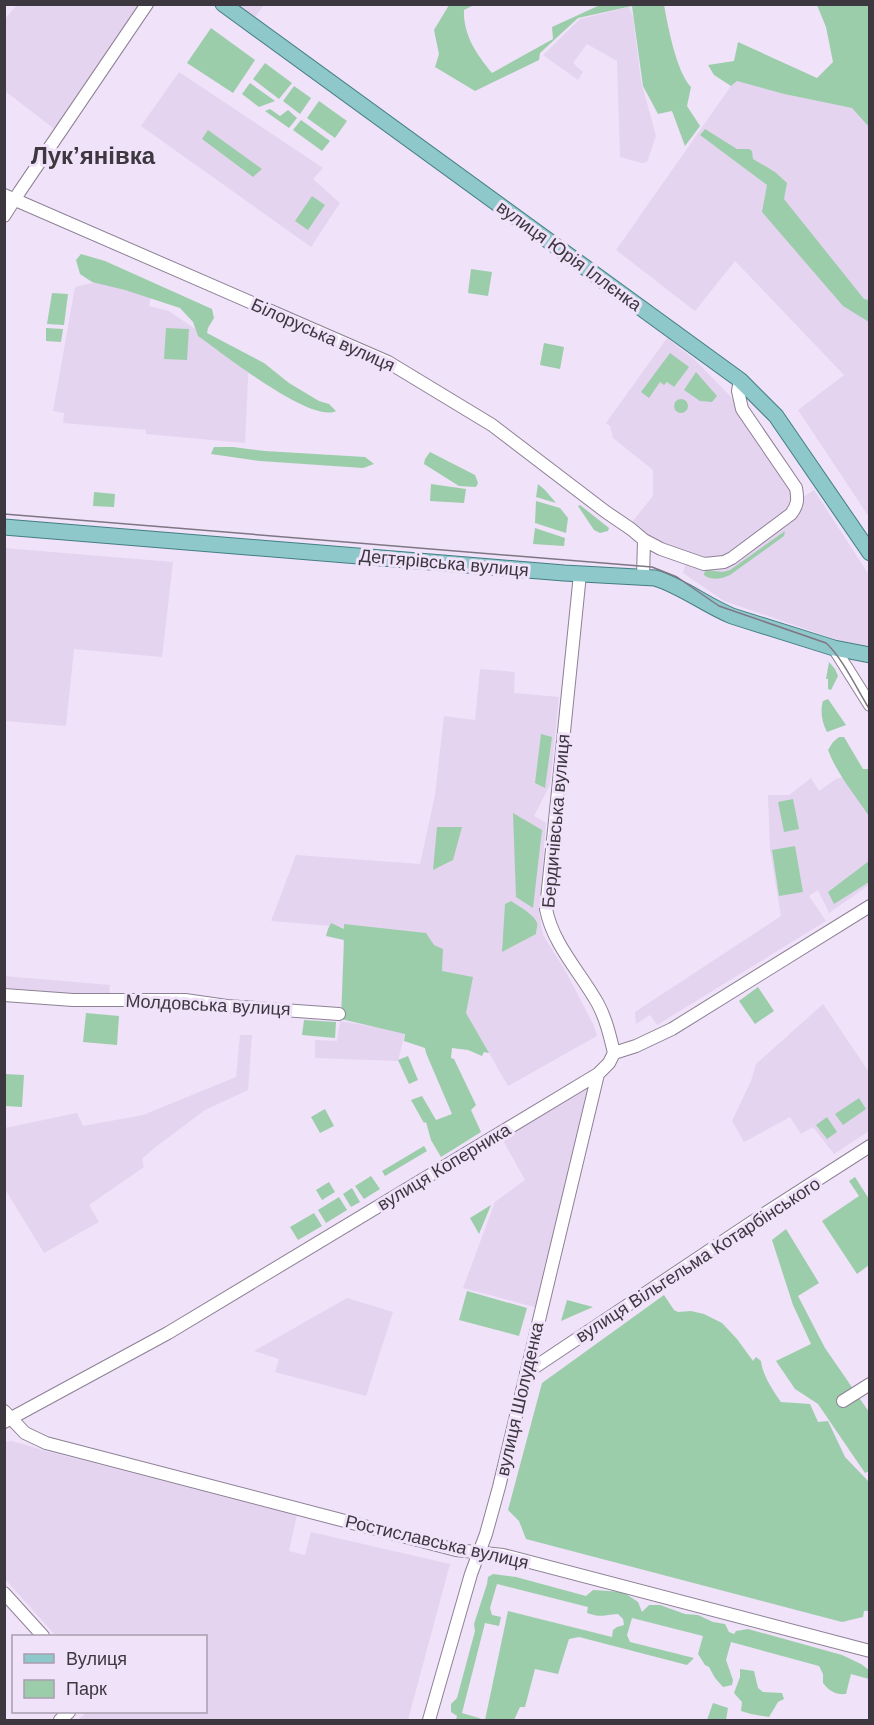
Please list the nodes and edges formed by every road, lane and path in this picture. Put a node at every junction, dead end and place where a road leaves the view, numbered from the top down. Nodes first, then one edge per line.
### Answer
1 (147, 4) edge
2 (223, 4) edge
3 (9, 198) edge
4 (4, 216) edge
5 (740, 380) junction
6 (4, 527) edge
7 (644, 540) junction
8 (870, 553) edge
9 (580, 574) junction
10 (643, 577) junction
11 (834, 648) junction
12 (870, 655) edge
13 (870, 705) edge
14 (870, 906) edge
15 (4, 995) edge
16 (339, 1014) dead end
17 (614, 1053) junction
18 (598, 1074) junction
19 (870, 1146) edge
20 (526, 1373) junction
21 (870, 1384) edge
22 (843, 1401) dead end
23 (7, 1418) edge
24 (480, 1553) junction
25 (4, 1593) edge
26 (42, 1635) edge
27 (870, 1651) edge
28 (429, 1720) edge

1 - 3 street
2 - 5 main road, вулиця Юрія Іллєнка
3 - 4 street
3 - 7 street, Білоруська вулиця
5 - 7 street, Білоруська вулиця
5 - 8 main road, вулиця Юрія Іллєнка
6 - 9 main road, Дегтярівська вулиця
7 - 10 street
9 - 10 main road, Дегтярівська вулиця
9 - 17 street, Бердичівська вулиця
10 - 11 main road, Дегтярівська вулиця
11 - 12 main road, Дегтярівська вулиця
11 - 13 street
14 - 17 street
15 - 16 street, Молдовська вулиця
17 - 18 street, вулиця Коперника
18 - 20 street, вулиця Шолуденка
18 - 23 street, вулиця Коперника
19 - 20 street, вулиця Вільгельма Котарбінського
20 - 24 street, вулиця Шолуденка
21 - 22 street
23 - 24 street, Ростиславська вулиця
24 - 27 street, Ростиславська вулиця
24 - 28 street, вулиця Шолуденка
25 - 26 street

